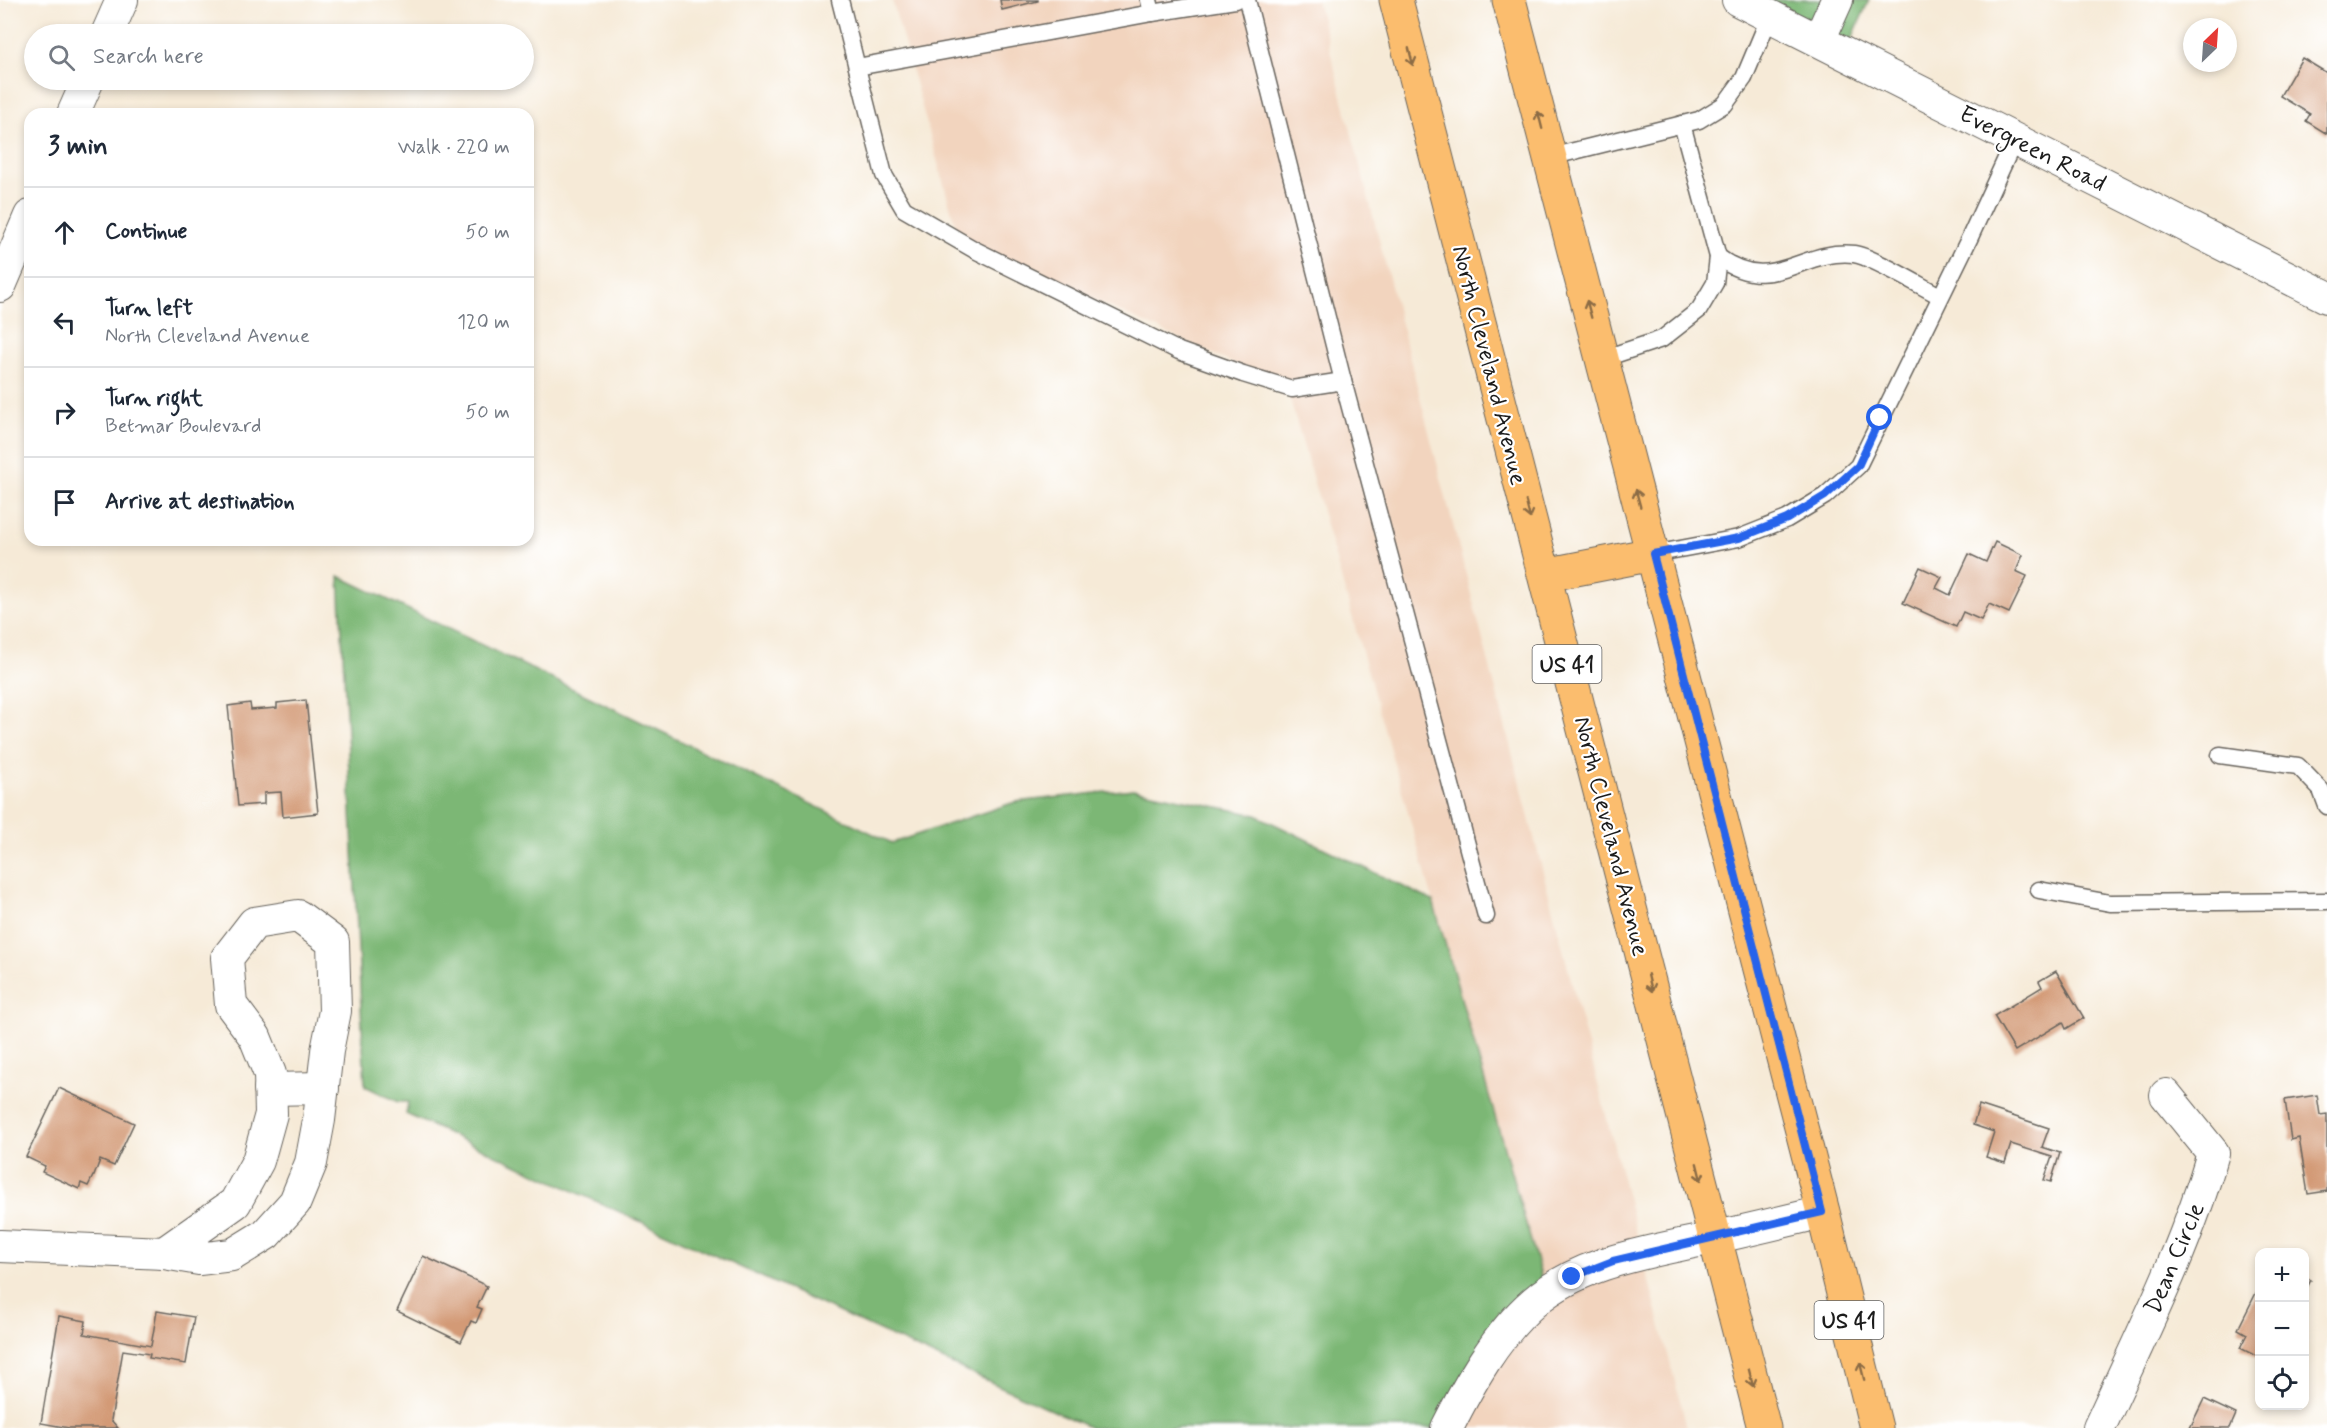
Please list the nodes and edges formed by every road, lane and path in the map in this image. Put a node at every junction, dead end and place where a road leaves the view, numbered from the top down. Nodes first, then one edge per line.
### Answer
1 (122, 0) edge
2 (840, 0) edge
3 (1235, 0) edge
4 (1247, 0) edge
5 (1396, 0) edge
6 (1509, 0) edge
7 (1738, 0) edge
8 (1838, 0) edge
9 (1150, 6) edge
10 (1770, 16) junction
11 (111, 24) edge
12 (1819, 40) junction
13 (857, 67) junction
14 (84, 90) edge
15 (76, 108) edge
16 (1682, 124) junction
17 (2014, 138) junction
18 (1550, 158) junction
19 (24, 230) edge
20 (1718, 256) junction
21 (0, 286) edge
22 (1941, 296) junction
23 (2327, 297) edge
24 (1602, 359) junction
25 (1343, 381) junction
26 (1653, 554) junction
27 (1545, 575) junction
28 (2220, 755) dead end
29 (2327, 806) edge
30 (2039, 890) dead end
31 (2327, 901) edge
32 (1486, 916) dead end
33 (323, 1088) junction
34 (270, 1089) junction
35 (2166, 1095) dead end
36 (1822, 1212) junction
37 (1716, 1238) junction
38 (0, 1246) edge
39 (164, 1253) junction
40 (1447, 1428) edge
41 (1764, 1428) edge
42 (1876, 1428) edge
43 (2099, 1428) edge

1 - 11 street
2 - 13 lane
3 - 9 lane
4 - 25 lane
5 -> 27 main road, North Cleveland Avenue / US 41
18 -> 6 main road, US 41
7 - 10 street, Evergreen Road
8 - 12 street
9 - 13 lane
10 - 12 street, Evergreen Road
10 - 16 lane
12 - 17 street, Evergreen Road
13 - 25 lane
14 - 15 street
16 - 18 lane
16 - 20 lane
17 - 22 lane
17 - 23 street, Evergreen Road
24 -> 18 main road, US 41
19 - 21 street
20 - 22 lane
20 - 24 lane
22 - 26 lane
26 -> 24 main road, US 41
25 - 32 lane
26 - 27 main road
26 - 36 main road, US 41
27 -> 37 main road, North Cleveland Avenue / US 41
28 - 29 lane
30 - 31 lane
33 - 34 street
33 - 34 street
33 - 39 street
34 - 39 street
35 - 43 street, Dean Circle
36 - 37 street
42 -> 36 main road, US 41
37 - 40 street
37 -> 41 main road, North Cleveland Avenue / US 41
38 - 39 street

